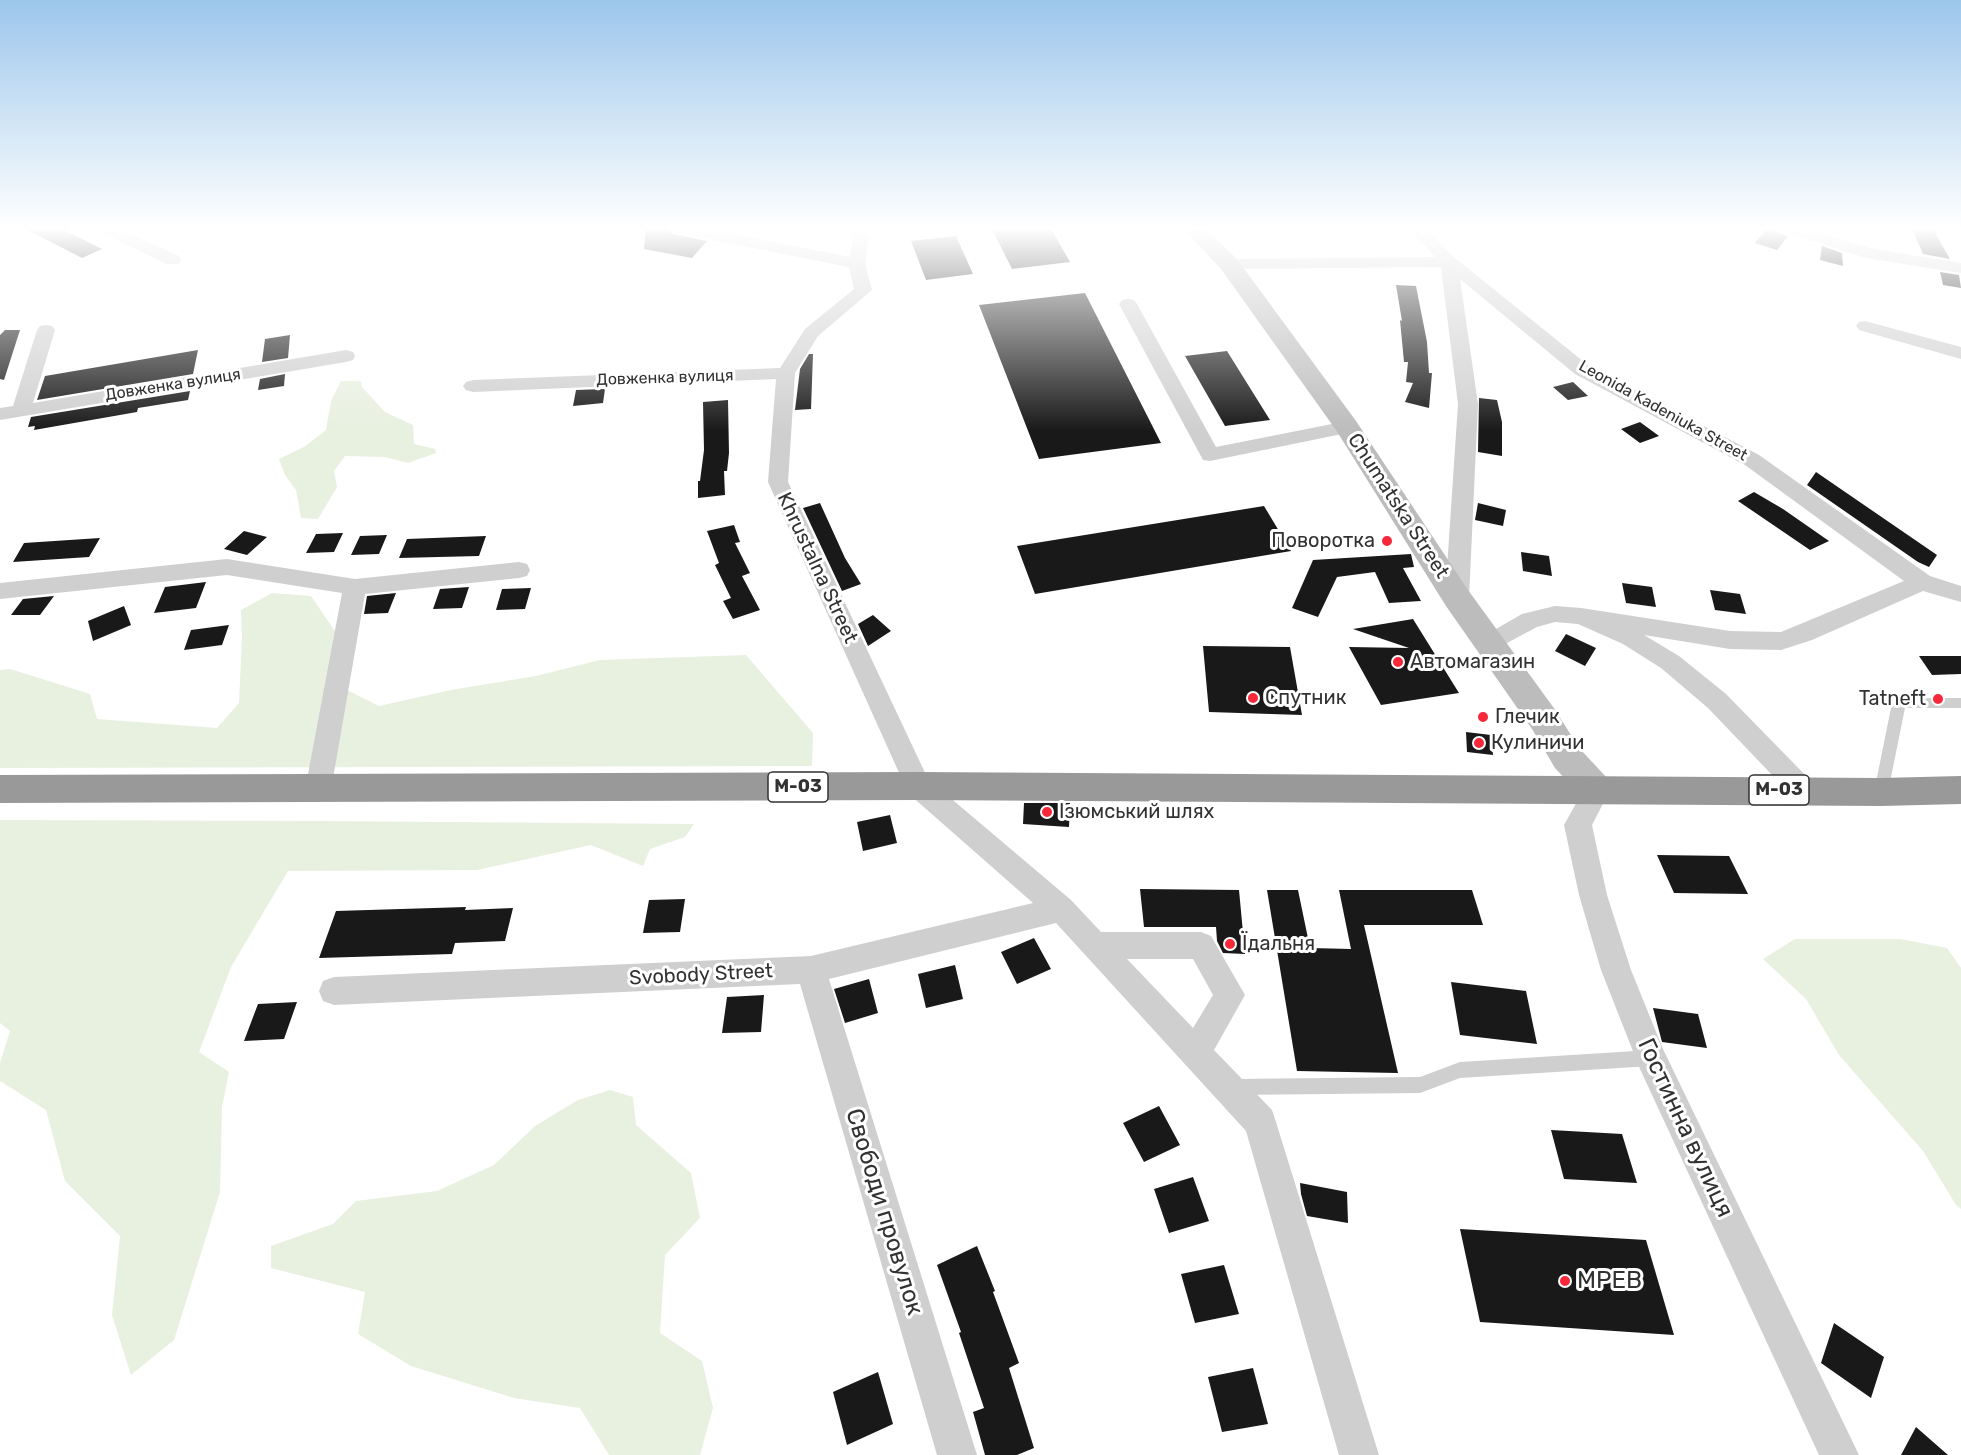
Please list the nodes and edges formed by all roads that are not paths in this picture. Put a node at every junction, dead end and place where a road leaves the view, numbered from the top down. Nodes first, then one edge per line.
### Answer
1 (857, 295) edge
2 (1251, 295) edge
3 (1453, 295) edge
4 (1490, 295) edge
5 (1128, 304) dead end
6 (1865, 326) dead end
7 (46, 330) dead end
8 (1961, 353) edge
9 (346, 356) dead end
10 (786, 373) junction
11 (473, 386) dead end
12 (21, 410) junction
13 (0, 414) edge
14 (1347, 427) junction
15 (519, 570) dead end
16 (1922, 582) junction
17 (355, 587) junction
18 (0, 591) edge
19 (1961, 594) edge
20 (1457, 598) junction
21 (1581, 616) junction
22 (1490, 643) junction
23 (1961, 703) edge
24 (918, 786) junction
25 (0, 789) edge
26 (318, 790) junction
27 (1597, 790) junction
28 (1804, 790) junction
29 (1961, 790) edge
30 (1881, 792) junction
31 (1061, 909) junction
32 (1095, 945) junction
33 (811, 970) junction
34 (334, 991) dead end
35 (1195, 1053) junction
36 (1651, 1058) junction
37 (1227, 1088) junction
38 (957, 1455) edge
39 (1359, 1455) edge
40 (1839, 1455) edge

1 - 10 street, Khrustalna Street
2 - 14 street, Chumatska Street
3 - 20 street
4 - 16 street, Leonida Kadeniuka Street
5 - 14 street
6 - 8 street
7 - 12 street
9 - 12 street, Довженка вулиця
10 - 11 street, Довженка вулиця
10 - 24 street, Khrustalna Street
12 - 13 street, Довженка вулиця
14 - 20 street, Chumatska Street
15 - 17 street
16 - 19 street, Leonida Kadeniuka Street
16 - 21 street
17 - 18 street
17 - 26 street
20 - 22 street, Chumatska Street
21 - 22 street
21 - 28 street
22 - 27 street, Chumatska Street
23 - 30 lane
24 - 26 highway, М-03
24 - 27 highway, М-03
24 - 31 street
25 - 26 highway, М-03
27 - 28 highway, М-03
27 - 36 street, Гостинна вулиця
28 - 30 highway, М-03
29 - 30 highway, М-03
31 - 32 street
31 - 33 street, Svobody Street
32 - 35 street
32 - 35 street
33 - 34 street, Svobody Street
33 - 38 street, Свободи провулок
35 - 37 street
36 - 37 lane
36 - 40 street, Гостинна вулиця
37 - 39 street

